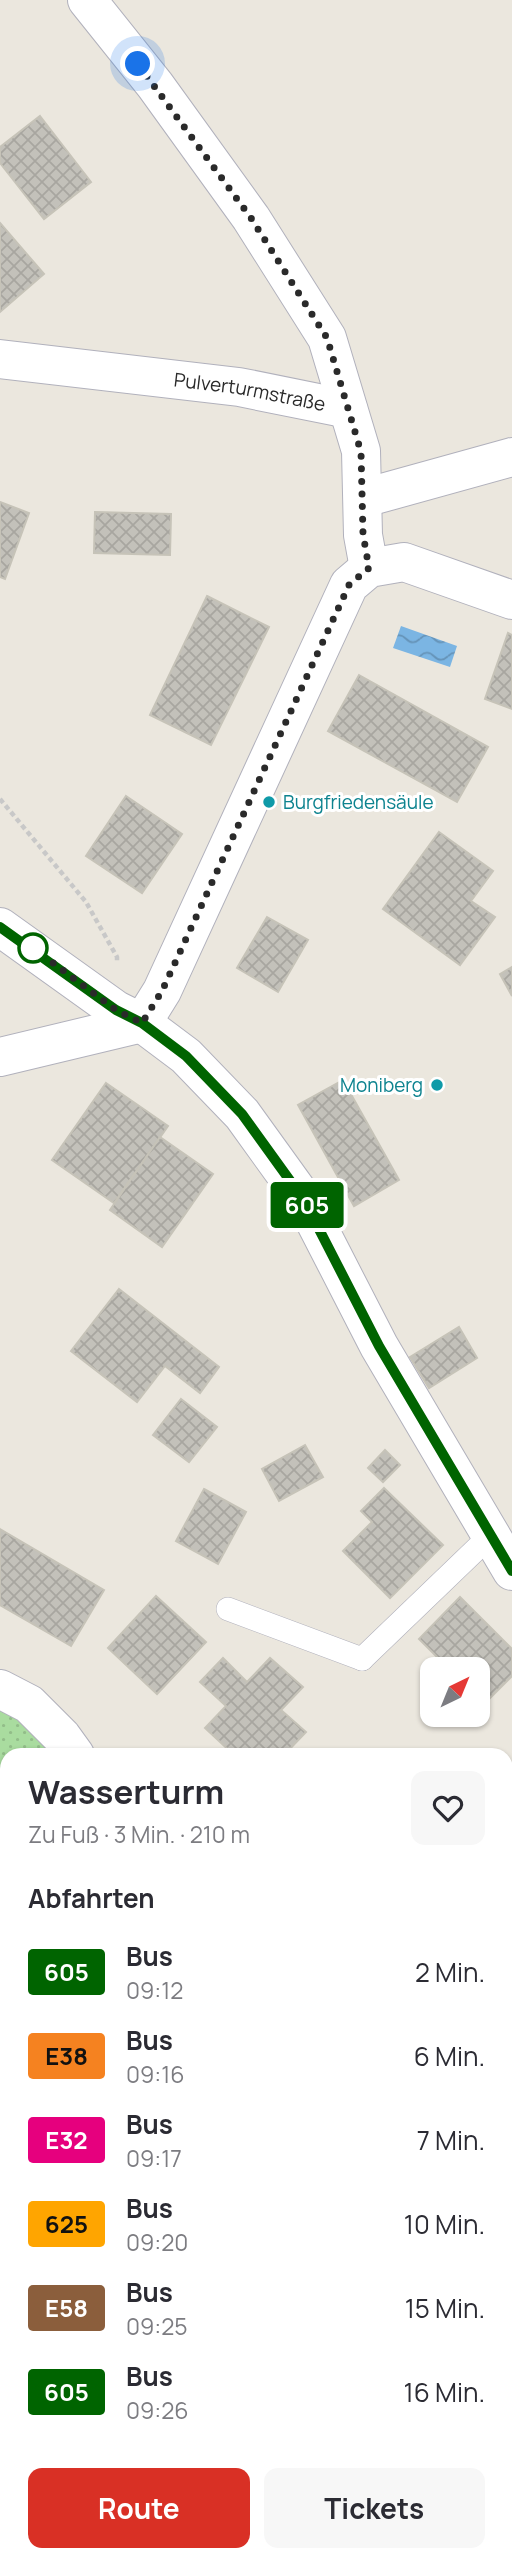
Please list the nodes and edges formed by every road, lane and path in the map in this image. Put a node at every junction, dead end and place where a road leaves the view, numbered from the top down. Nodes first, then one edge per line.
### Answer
1 (86, 0) edge
2 (0, 359) edge
3 (348, 409) junction
4 (512, 457) edge
5 (364, 498) junction
6 (369, 568) junction
7 (512, 600) edge
8 (0, 799) edge
9 (0, 927) edge
10 (129, 1016) junction
11 (0, 1057) edge
12 (491, 1535) junction
13 (512, 1571) edge
14 (228, 1609) dead end
15 (0, 1689) edge
16 (70, 1748) edge

1 - 3 street, Pulverturmstraße
2 - 3 street, Pulverturmstraße
3 - 5 street
4 - 5 street
5 - 6 street
6 - 7 street
6 - 10 street
8 - 10 path
9 - 10 street
10 - 11 street
10 - 12 street
12 - 13 street
12 - 14 lane
15 - 16 street

